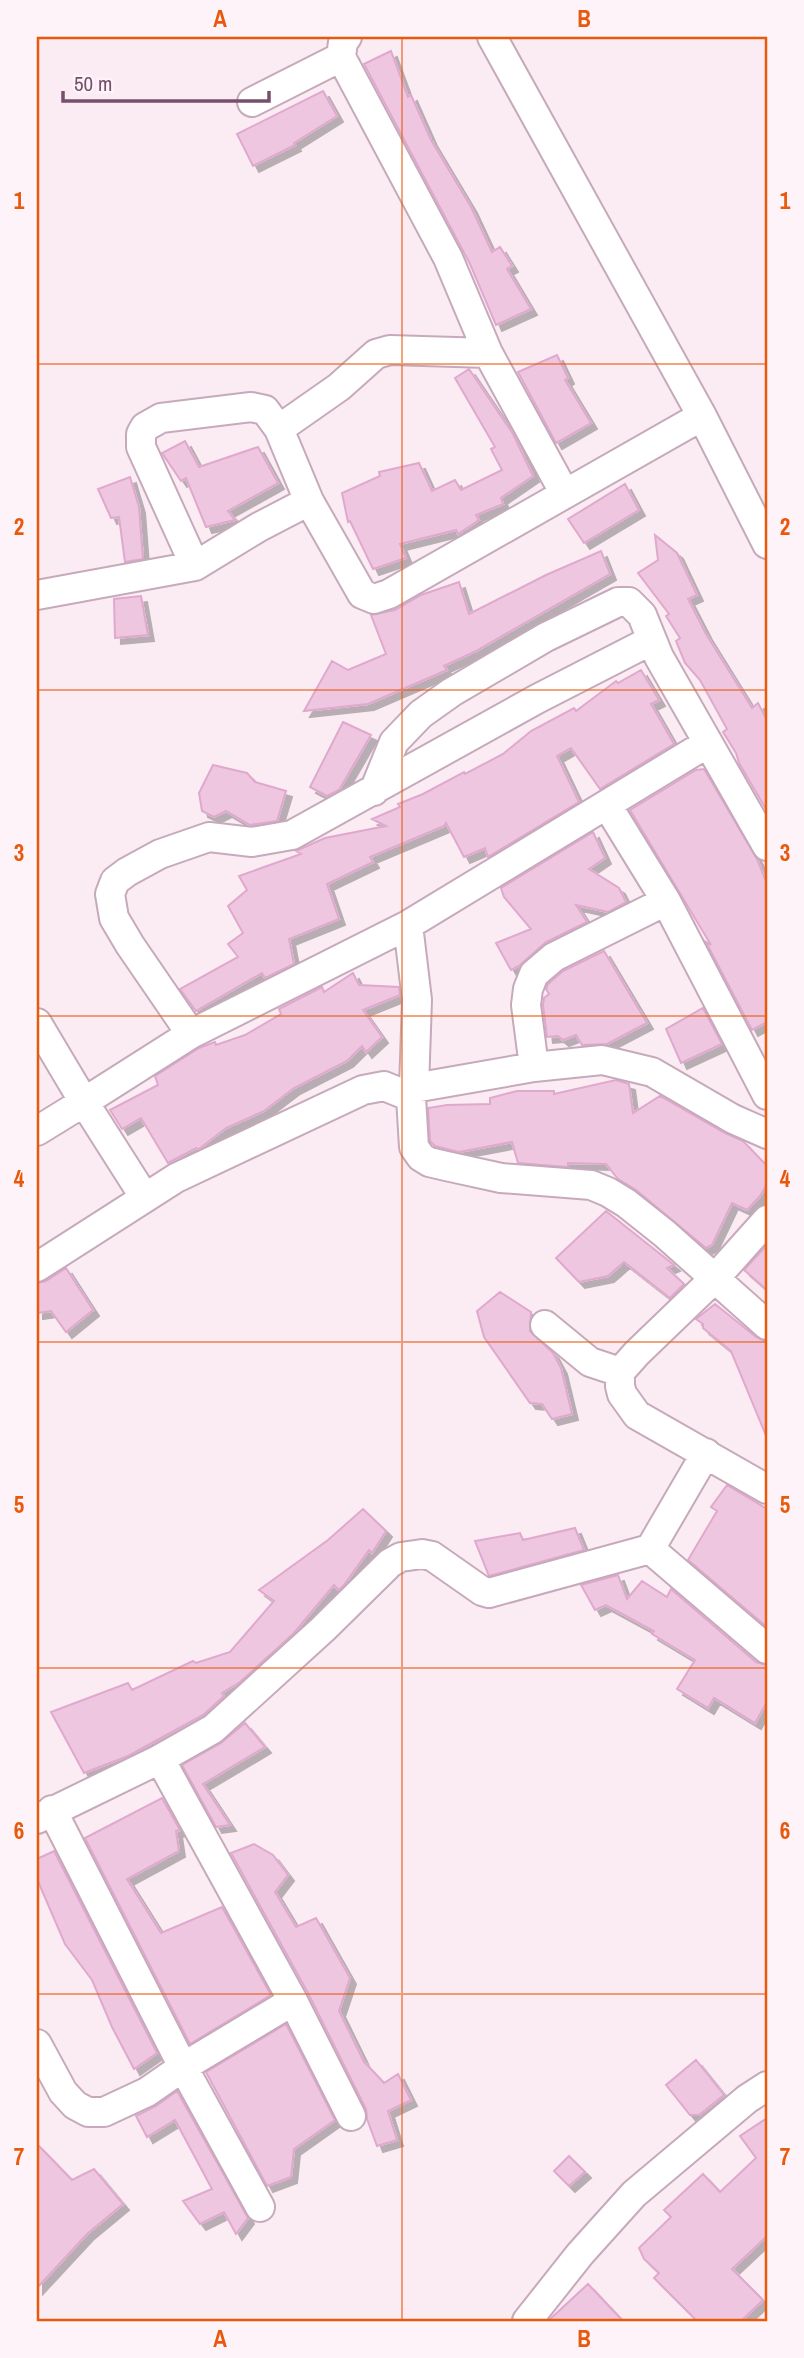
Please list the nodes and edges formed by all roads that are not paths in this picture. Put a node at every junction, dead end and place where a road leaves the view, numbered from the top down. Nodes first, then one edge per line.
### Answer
1 (492, 37) edge
2 (344, 47) edge
3 (252, 102) dead end
4 (488, 353) junction
5 (702, 416) junction
6 (279, 429) junction
7 (565, 494) junction
8 (309, 501) junction
9 (767, 544) edge
10 (195, 566) junction
11 (37, 595) edge
12 (652, 640) junction
13 (708, 743) junction
14 (374, 791) junction
15 (607, 804) junction
16 (767, 846) edge
17 (666, 901) junction
18 (408, 925) junction
19 (37, 1023) edge
20 (191, 1034) junction
21 (534, 1067) junction
22 (413, 1092) junction
23 (767, 1095) edge
24 (84, 1102) junction
25 (37, 1131) edge
26 (767, 1134) edge
27 (145, 1198) junction
28 (767, 1220) edge
29 (37, 1267) edge
30 (716, 1277) junction
31 (545, 1325) dead end
32 (767, 1325) edge
33 (620, 1372) junction
34 (706, 1453) junction
35 (767, 1489) edge
36 (650, 1549) junction
37 (767, 1649) edge
38 (160, 1759) junction
39 (44, 1815) edge
40 (293, 2001) junction
41 (37, 2044) edge
42 (183, 2067) junction
43 (767, 2086) edge
44 (351, 2116) dead end
45 (260, 2207) dead end
46 (527, 2321) edge

1 - 5 street
2 - 3 street
2 - 4 street
4 - 6 street
4 - 7 street
5 - 7 street
5 - 9 street
6 - 8 street
6 - 10 street
7 - 8 street
8 - 10 street
10 - 11 street
12 - 13 street
12 - 14 street
12 - 14 street
13 - 15 street
13 - 16 street
14 - 20 street
15 - 17 street
15 - 18 street
17 - 21 street
17 - 23 street
18 - 20 street
18 - 22 street
19 - 24 street
20 - 24 street
21 - 22 street
21 - 26 street
22 - 27 street
22 - 30 street
24 - 25 street
24 - 27 street
27 - 29 street
28 - 30 street
30 - 32 street
30 - 33 street
31 - 33 street
33 - 34 street
34 - 35 street
34 - 36 street
36 - 37 street
36 - 38 street
38 - 39 street
38 - 40 street
39 - 42 street
40 - 42 street
40 - 44 street
41 - 42 street
42 - 45 street
43 - 46 street

